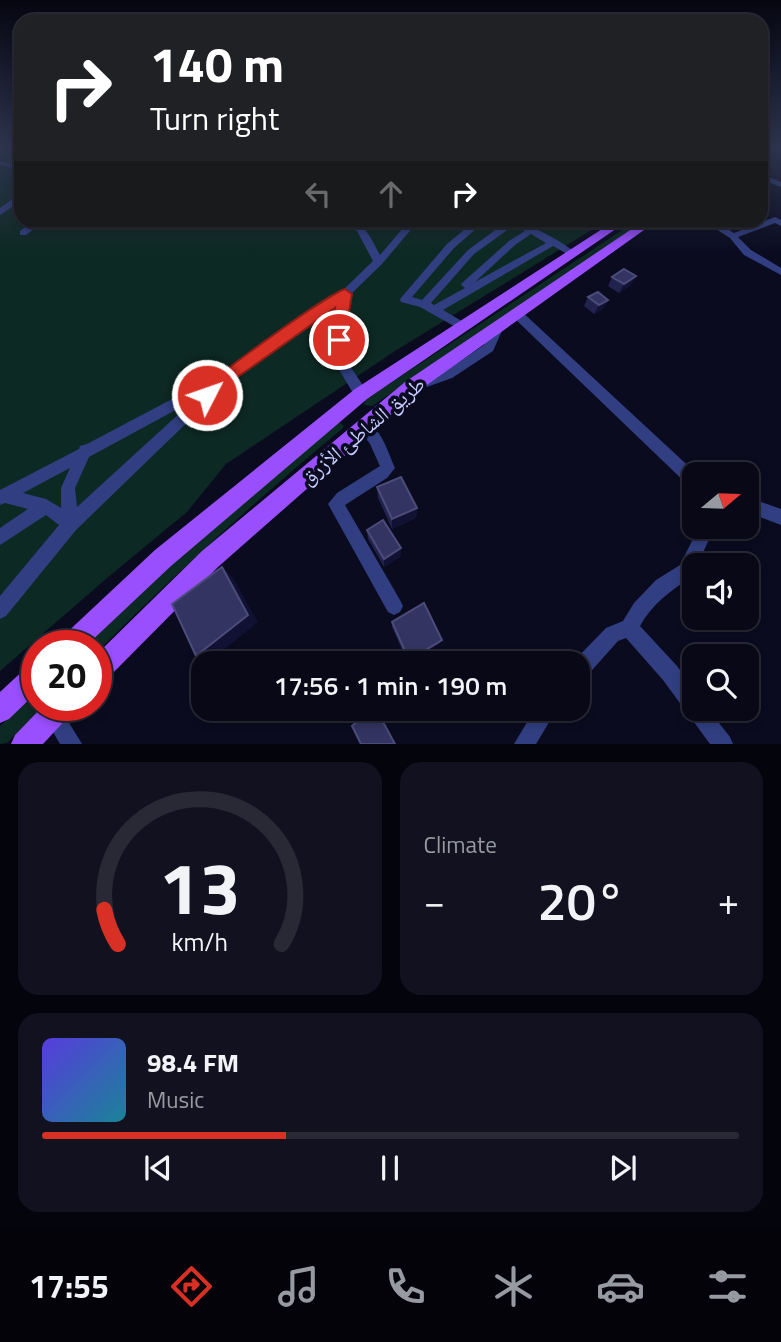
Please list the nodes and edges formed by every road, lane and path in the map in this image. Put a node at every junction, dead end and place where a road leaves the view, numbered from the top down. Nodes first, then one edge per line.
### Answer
1 (30, 228) edge
2 (359, 228) edge
3 (408, 228) edge
4 (470, 228) edge
5 (503, 228) edge
6 (528, 228) edge
7 (611, 228) edge
8 (641, 228) edge
9 (720, 228) edge
10 (754, 228) edge
11 (532, 230) junction
12 (23, 233) dead end
13 (733, 236) junction
14 (554, 242) junction
15 (572, 253) junction
16 (379, 262) junction
17 (781, 272) edge
18 (345, 294) junction
19 (424, 304) junction
20 (436, 309) junction
21 (516, 313) junction
22 (461, 326) junction
23 (227, 377) junction
24 (361, 394) junction
25 (364, 426) junction
26 (85, 450) junction
27 (682, 470) edge
28 (2, 497) edge
29 (46, 506) junction
30 (760, 509) edge
31 (781, 517) edge
32 (70, 524) junction
33 (0, 537) edge
34 (701, 539) edge
35 (394, 606) dead end
36 (0, 610) edge
37 (629, 628) junction
38 (86, 630) edge
39 (112, 655) edge
40 (590, 658) edge
41 (682, 690) edge
42 (21, 691) edge
43 (0, 710) edge
44 (46, 721) edge
45 (62, 721) edge
46 (539, 721) edge
47 (705, 721) edge
48 (24, 744) edge
49 (72, 744) edge
50 (524, 744) edge
51 (723, 744) edge

1 - 12 street
2 - 16 street
3 - 16 street
4 - 19 street
5 - 19 street
6 - 11 street
7 - 15 main road, طريق الشاطئ الأزرق
8 - 21 main road, طريق الشاطئ الأزرق
9 - 13 street
10 - 13 street
11 - 14 street
11 - 20 street
13 - 17 street
14 - 15 street
14 - 20 street
15 - 22 main road, طريق الشاطئ الأزرق
16 - 18 street
18 - 23 street
18 - 24 street
19 - 20 street
20 - 22 street
21 - 25 main road, طريق الشاطئ الأزرق
21 - 27 street
22 - 24 main road, طريق الشاطئ الأزرق
23 - 26 street
23 - 32 street
24 - 38 main road, طريق الشاطئ الأزرق
25 - 35 street
25 - 39 main road, طريق الشاطئ الأزرق
26 - 28 street
26 - 32 street
28 - 29 street
29 - 32 street
29 - 33 street
30 - 31 street
32 - 36 street
34 - 37 street
37 - 40 street
37 - 41 street
42 - 43 main road
44 - 48 main road
45 - 49 street
46 - 50 street
47 - 51 street

